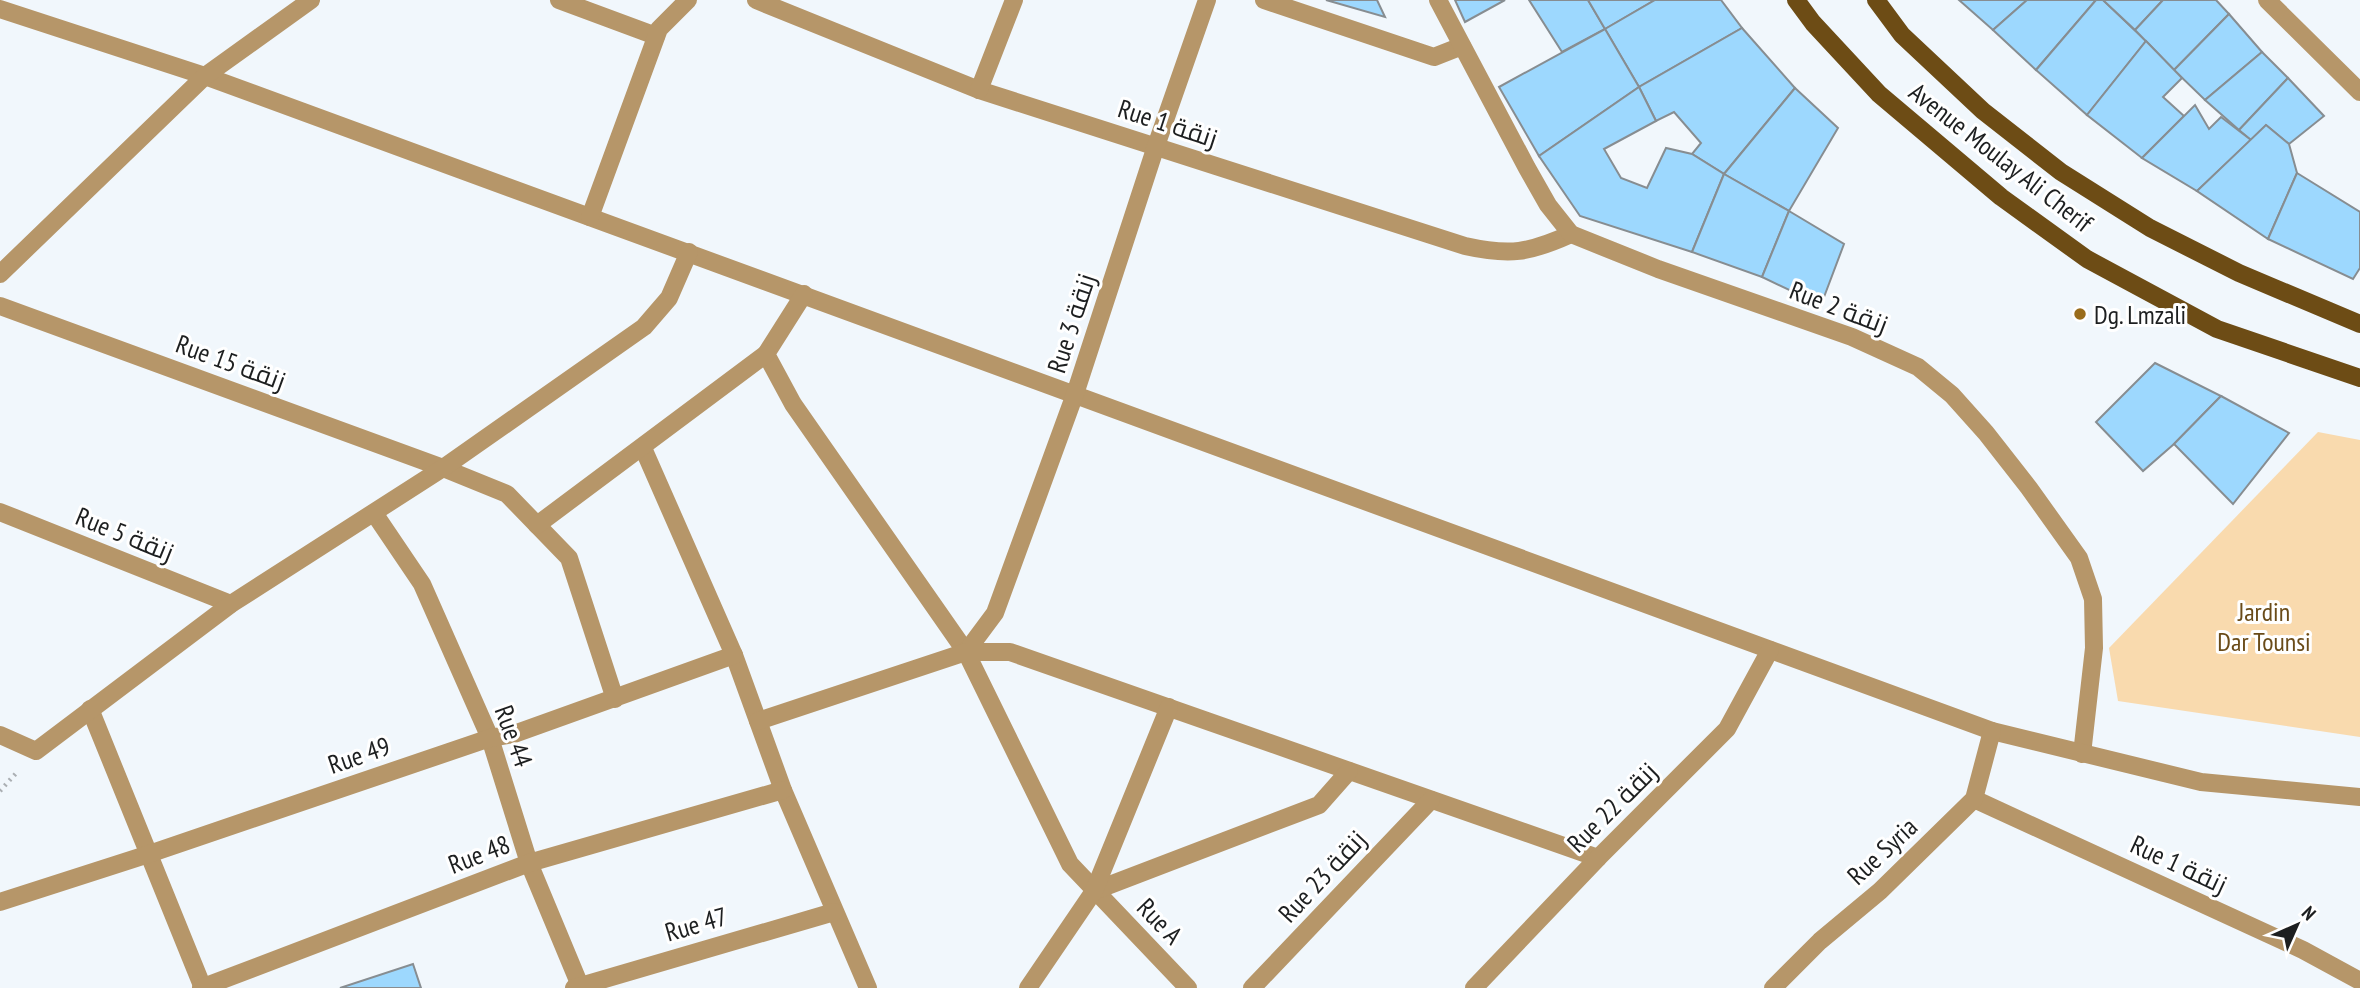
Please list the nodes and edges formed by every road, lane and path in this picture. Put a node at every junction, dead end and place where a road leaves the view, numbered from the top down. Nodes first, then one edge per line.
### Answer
1 (311, 0) edge
2 (559, 0) edge
3 (688, 0) edge
4 (756, 0) edge
5 (1014, 0) edge
6 (1207, 0) edge
7 (1264, 0) edge
8 (1438, 0) edge
9 (1796, 0) edge
10 (1876, 0) edge
11 (2267, 0) edge
12 (0, 9) edge
13 (656, 36) junction
14 (1462, 46) junction
15 (205, 76) junction
16 (979, 90) junction
17 (2360, 92) edge
18 (1156, 146) junction
19 (590, 217) junction
20 (1571, 234) junction
21 (689, 252) junction
22 (0, 274) edge
23 (804, 294) junction
24 (0, 306) edge
25 (2360, 324) edge
26 (766, 354) junction
27 (2360, 378) edge
28 (1075, 394) junction
29 (643, 448) junction
30 (443, 468) junction
31 (0, 512) edge
32 (374, 513) junction
33 (537, 525) junction
34 (231, 604) junction
35 (1770, 650) junction
36 (965, 652) junction
37 (734, 655) junction
38 (615, 699) junction
39 (1169, 707) junction
40 (90, 709) junction
41 (758, 721) junction
42 (1992, 731) junction
43 (0, 735) edge
44 (490, 738) junction
45 (2082, 754) junction
46 (1349, 771) junction
47 (783, 790) junction
48 (2360, 797) edge
49 (1973, 799) junction
50 (1431, 800) junction
51 (149, 854) junction
52 (1598, 858) junction
53 (529, 863) junction
54 (1094, 891) junction
55 (0, 902) edge
56 (834, 912) junction
57 (2360, 981) edge
58 (578, 987) edge
59 (203, 988) edge
60 (868, 988) edge
61 (1028, 988) edge
62 (1188, 988) edge
63 (1252, 988) edge
64 (1474, 988) edge
65 (1773, 988) edge

1 - 15 street
2 - 13 street
3 - 13 street
4 - 16 street, Rue 1 زنقة
5 - 16 street
6 - 18 street, Rue 3 زنقة
7 - 14 street
8 - 14 street
9 - 27 main road, Avenue Moulay Ali Cherif
10 - 25 main road, Avenue Moulay Ali Cherif
11 - 17 street
12 - 15 street
13 - 19 street
14 - 20 street
15 - 19 street
15 - 22 street
16 - 18 street, Rue 1 زنقة
18 - 20 street, Rue 1 زنقة
18 - 28 street, Rue 3 زنقة
19 - 21 street
20 - 45 street, Rue 2 زنقة
21 - 23 street
21 - 30 street
23 - 26 street
23 - 28 street
24 - 30 street, Rue 15 زنقة
26 - 29 street
26 - 36 street, Rue A
28 - 35 street
28 - 36 street, Rue 3 زنقة
29 - 33 street
29 - 37 street
30 - 32 street
30 - 33 street, Rue 15 زنقة
31 - 34 street, Rue 5 زنقة
32 - 34 street
32 - 44 street, Rue 44
33 - 38 street, Rue 15 زنقة
34 - 40 street
35 - 42 street
35 - 52 street, Rue 22 زنقة
36 - 39 street
36 - 41 street
36 - 54 street, Rue A
37 - 38 street, Rue 49
37 - 41 street
38 - 44 street, Rue 49
39 - 46 street
39 - 54 street
40 - 43 street
40 - 51 street
41 - 47 street
42 - 45 street
42 - 49 street, Rue Syria
44 - 51 street, Rue 49
44 - 53 street, Rue 44
45 - 48 street
46 - 50 street
46 - 54 street
47 - 53 street, Rue 48
47 - 56 street
49 - 57 street, Rue 1 زنقة
49 - 65 street, Rue Syria
50 - 52 street
50 - 63 street, Rue 23 زنقة
51 - 55 street, Rue 49
51 - 59 street
52 - 64 street, Rue 22 زنقة
53 - 58 street, Rue 44
53 - 59 street, Rue 48
54 - 61 street
54 - 62 street, Rue A
56 - 58 street, Rue 47
56 - 60 street

